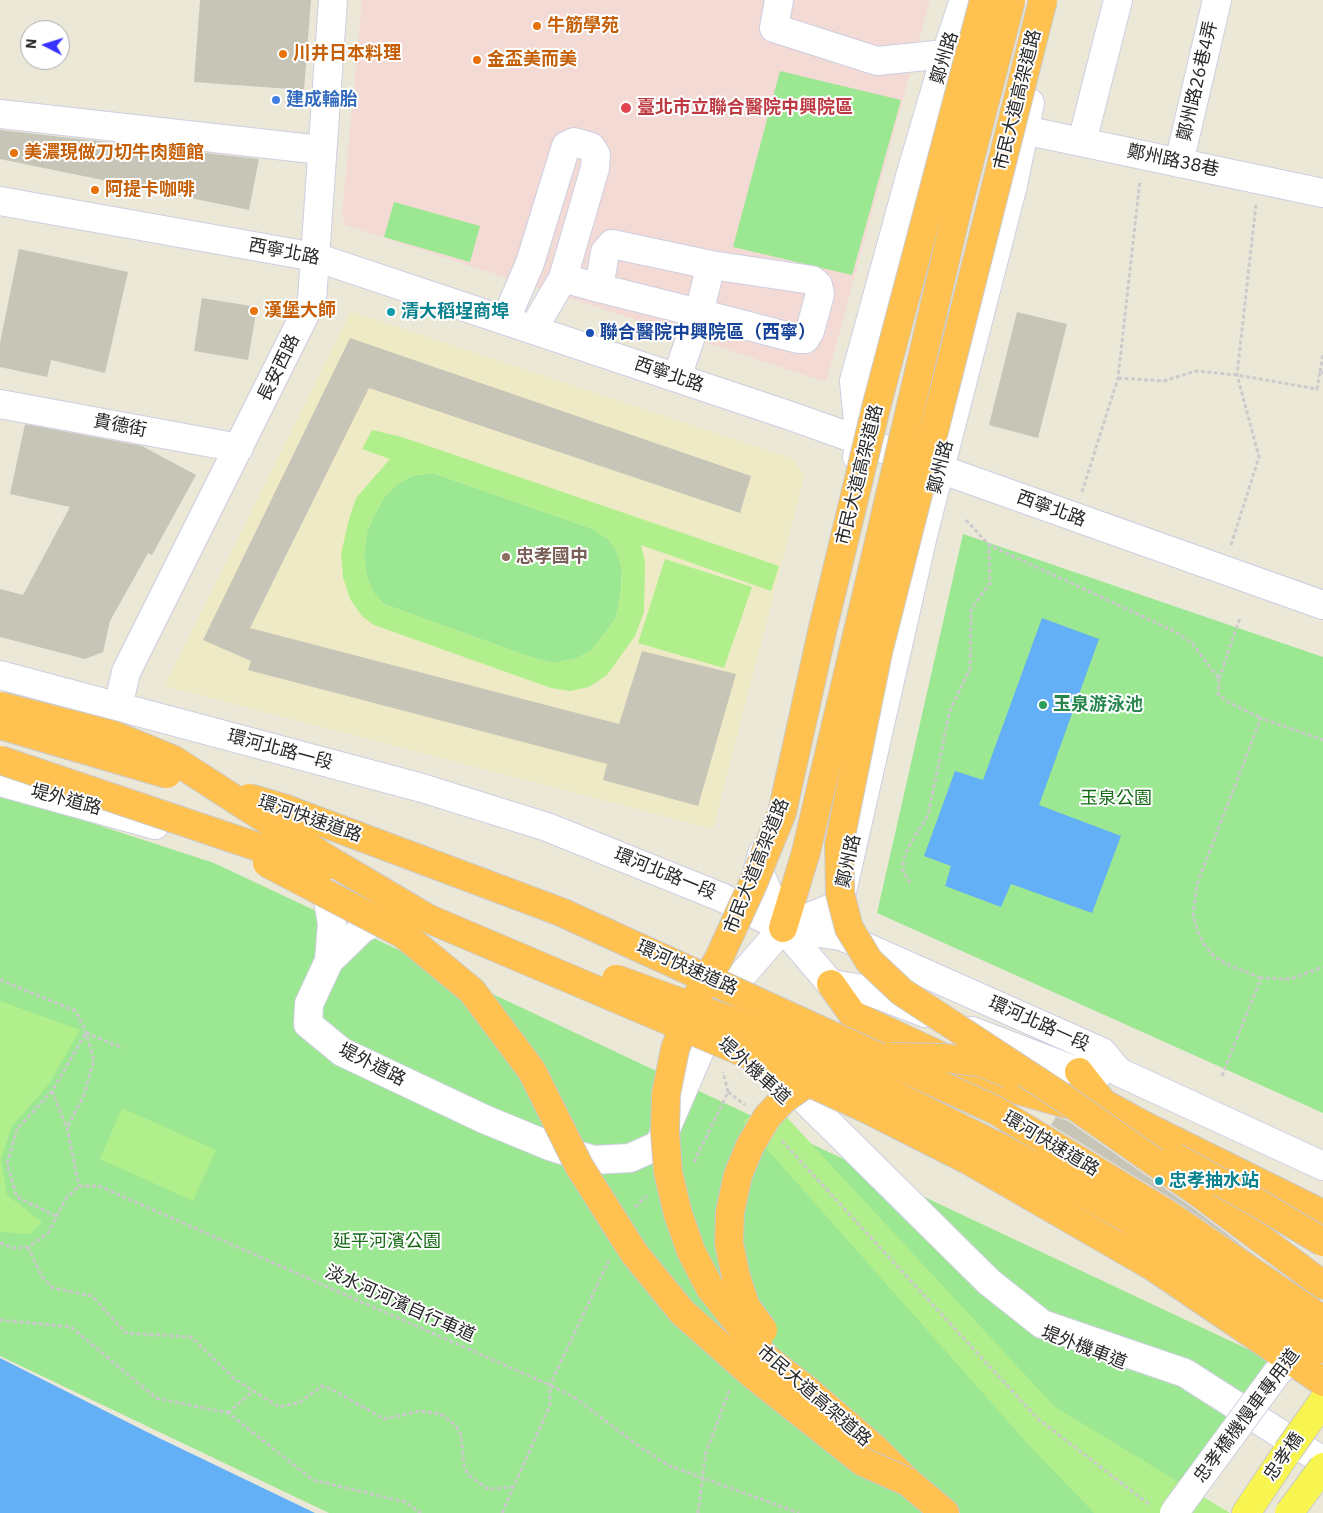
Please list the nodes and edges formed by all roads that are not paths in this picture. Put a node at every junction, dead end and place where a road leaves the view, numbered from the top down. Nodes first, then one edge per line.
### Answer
1 (333, 0) edge
2 (779, 0) edge
3 (964, 0) edge
4 (984, 0) edge
5 (1011, 0) edge
6 (1044, 0) edge
7 (1055, 0) edge
8 (1118, 0) edge
9 (1217, 0) edge
10 (946, 54) junction
11 (0, 114) edge
12 (1024, 130) junction
13 (1082, 142) junction
14 (321, 150) junction
15 (1179, 163) junction
16 (911, 173) junction
17 (1013, 185) junction
18 (1323, 193) edge
19 (0, 201) edge
20 (315, 257) junction
21 (710, 265) junction
22 (563, 278) junction
23 (599, 288) junction
24 (699, 313) junction
25 (506, 319) junction
26 (533, 329) junction
27 (676, 377) junction
28 (0, 404) edge
29 (860, 442) junction
30 (239, 448) junction
31 (941, 469) junction
32 (1323, 605) edge
33 (0, 674) edge
34 (0, 706) edge
35 (118, 707) junction
36 (0, 725) edge
37 (0, 760) edge
38 (0, 782) edge
39 (195, 825) junction
40 (783, 928) junction
41 (329, 961) junction
42 (831, 984) junction
43 (709, 1028) junction
44 (1078, 1072) junction
45 (1119, 1072) junction
46 (1059, 1095) junction
47 (1145, 1126) junction
48 (1323, 1166) edge
49 (1323, 1214) edge
50 (1323, 1242) edge
51 (1323, 1285) edge
52 (1323, 1321) edge
53 (1323, 1349) edge
54 (1323, 1382) edge
55 (808, 1391) junction
56 (1323, 1401) edge
57 (1323, 1461) edge
58 (1323, 1467) edge
59 (1323, 1474) edge
60 (908, 1482) junction
61 (1163, 1510) edge
62 (945, 1513) edge
63 (1246, 1513) edge
64 (1289, 1513) edge

1 - 14 street, 長安西路
2 - 10 street
3 - 10 street, 鄭州路
4 - 55 highway, 市民大道高架道路, bridge
5 - 40 highway, bridge
6 - 46 highway, 市民大道高架道路, bridge
7 - 12 street, 鄭州路
8 - 13 street
9 - 15 street, 鄭州路26巷4弄
10 - 16 street, 鄭州路
11 - 14 street
12 - 13 street, 鄭州路38巷
12 - 17 street, 鄭州路
13 - 15 street, 鄭州路38巷
14 - 20 street, 長安西路
15 - 18 street, 鄭州路38巷
16 - 17 street
16 - 29 street, 鄭州路
17 - 31 street, 鄭州路
19 - 20 street, 西寧北路
20 - 25 street, 西寧北路
20 - 30 street, 長安西路
21 - 23 street
21 - 24 street
21 - 24 street
22 - 23 street
22 - 25 street
22 - 26 street
23 - 24 street
24 - 27 street
25 - 26 street, 西寧北路
26 - 27 street, 西寧北路
27 - 29 street, 西寧北路
28 - 30 street, 貴德街
29 - 31 street, 西寧北路
29 - 40 street, 鄭州路
30 - 35 street, 長安西路
31 - 32 street, 西寧北路
31 - 40 street, 鄭州路
33 - 35 street, 環河北路一段
34 - 54 highway, bridge
35 - 40 street, 環河北路一段
36 - 52 highway, 環河快速道路, bridge
37 - 39 highway, 環河快速道路, bridge
38 - 41 street, 堤外道路
39 - 53 highway, 環河快速道路, bridge
39 - 60 highway, bridge
40 - 42 street
40 - 43 street, 堤外道路
40 - 45 street, 環河北路一段
41 - 43 street
41 - 43 street, 堤外道路
42 - 44 street
42 - 47 highway
43 - 57 street, 堤外機車道
43 - 59 street, 堤外機車道
44 - 45 street
44 - 47 highway
45 - 48 street, 環河北路一段
46 - 50 highway, bridge
46 - 51 highway, bridge
46 - 55 highway, bridge
47 - 49 highway
52 - 61 street, 忠孝橋機慢車專用道, bridge
55 - 60 highway, 市民大道高架道路, bridge
56 - 63 main road, 忠孝橋, bridge
58 - 64 main road, 忠孝橋, bridge
60 - 62 highway, 市民大道高架道路

